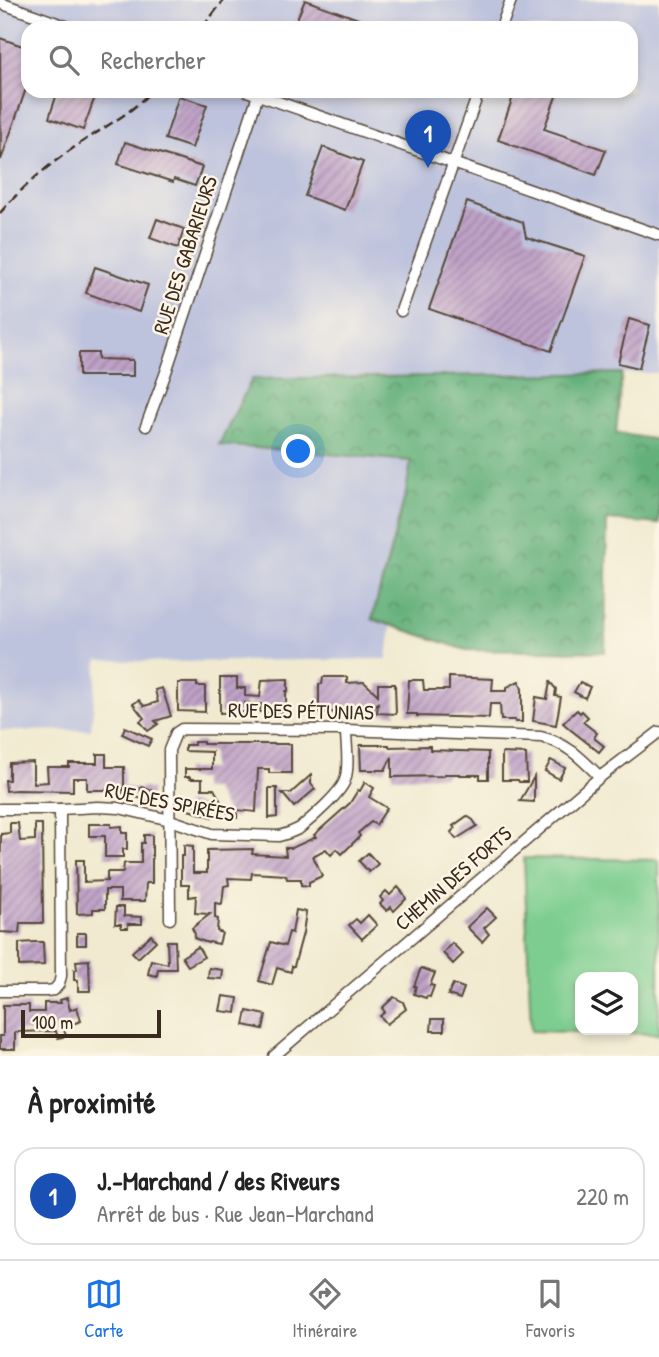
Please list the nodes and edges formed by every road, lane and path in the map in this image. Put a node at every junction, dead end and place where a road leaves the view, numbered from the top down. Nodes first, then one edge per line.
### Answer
1 (510, 0) edge
2 (0, 2) edge
3 (52, 21) edge
4 (503, 21) edge
5 (257, 98) edge
6 (267, 98) edge
7 (476, 98) edge
8 (453, 163) junction
9 (659, 235) edge
10 (401, 311) dead end
11 (146, 426) dead end
12 (346, 730) junction
13 (659, 732) edge
14 (600, 778) junction
15 (0, 808) edge
16 (60, 809) junction
17 (170, 820) junction
18 (170, 919) dead end
19 (0, 991) edge
20 (274, 1056) edge

1 - 4 street
2 - 3 street
5 - 11 street, RUE DES GABARIEURS
6 - 8 street
7 - 8 street
8 - 9 street
8 - 10 street
12 - 14 street, RUE DES PÉTUNIAS
12 - 17 street, RUE DES SPIRÉES
12 - 17 street, RUE DES PÉTUNIAS
13 - 14 street, CHEMIN DES FORTS
14 - 20 street, CHEMIN DES FORTS
15 - 16 street, RUE DES SPIRÉES
16 - 17 street, RUE DES SPIRÉES
16 - 19 street
17 - 18 street, RUE DES PÉTUNIAS

